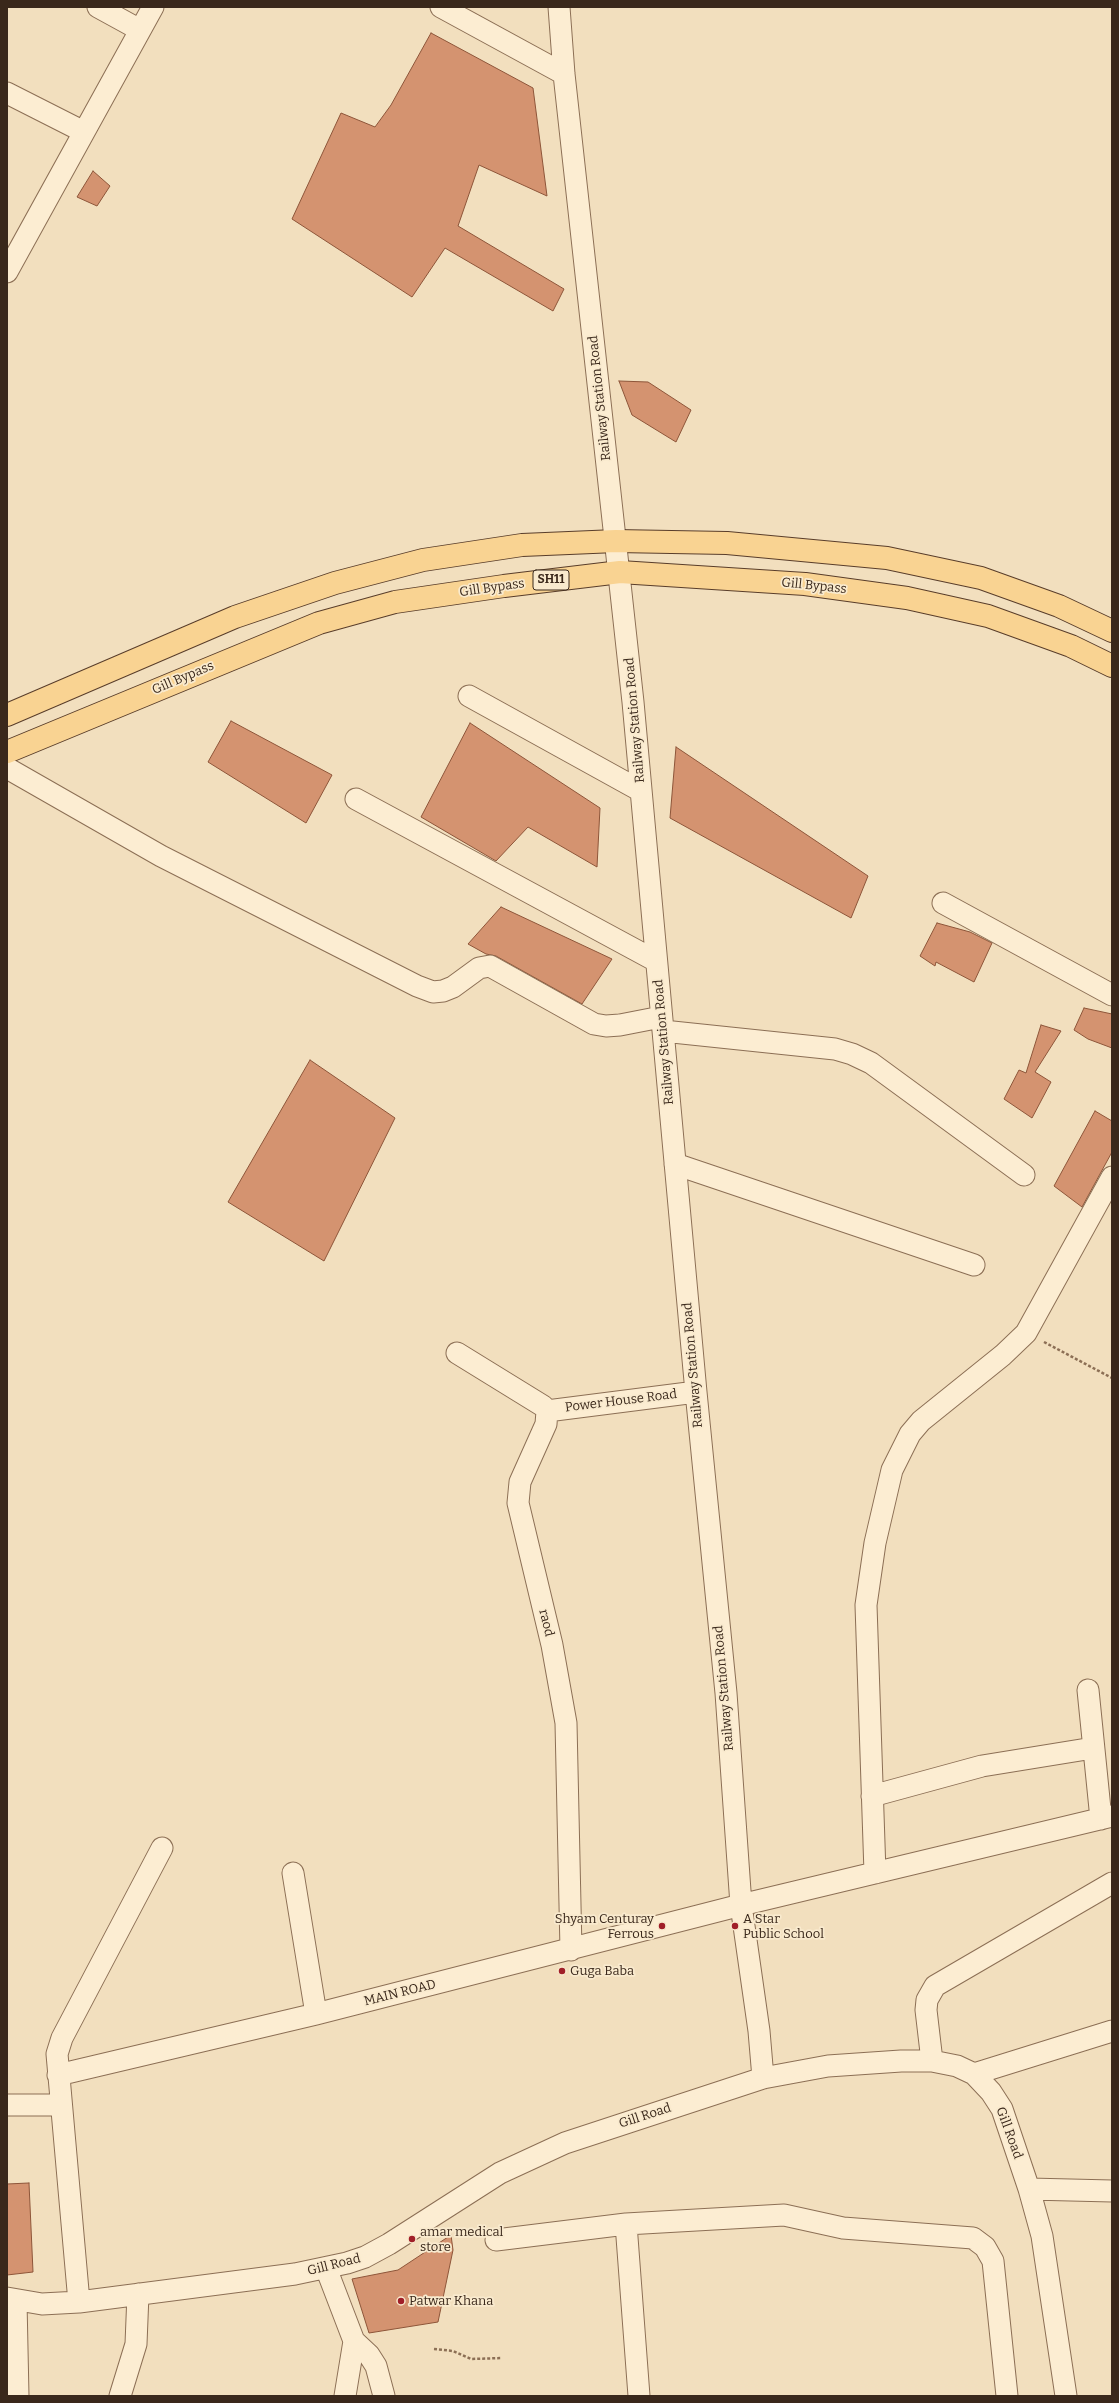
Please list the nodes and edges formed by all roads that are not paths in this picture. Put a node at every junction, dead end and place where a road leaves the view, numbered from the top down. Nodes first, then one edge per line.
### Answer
1 (98, 7) edge
2 (153, 7) edge
3 (441, 7) edge
4 (560, 7) edge
5 (140, 30) junction
6 (564, 74) junction
7 (7, 93) edge
8 (84, 132) junction
9 (7, 272) edge
10 (616, 541) junction
11 (620, 572) junction
12 (1112, 631) edge
13 (1112, 666) edge
14 (469, 696) dead end
15 (7, 715) edge
16 (7, 752) edge
17 (7, 768) edge
18 (641, 791) junction
19 (356, 799) dead end
20 (943, 903) dead end
21 (656, 961) junction
22 (1112, 995) edge
23 (662, 1024) junction
24 (675, 1164) junction
25 (1024, 1175) dead end
26 (1112, 1177) edge
27 (974, 1265) dead end
28 (457, 1353) dead end
29 (696, 1392) junction
30 (547, 1410) junction
31 (1088, 1690) dead end
32 (1093, 1748) junction
33 (872, 1796) junction
34 (1106, 1817) edge
35 (162, 1848) dead end
36 (293, 1873) dead end
37 (875, 1873) junction
38 (1112, 1883) edge
39 (741, 1905) junction
40 (571, 1950) junction
41 (316, 2014) junction
42 (1112, 2030) edge
43 (932, 2061) junction
44 (974, 2074) junction
45 (58, 2075) junction
46 (763, 2078) junction
47 (7, 2105) edge
48 (61, 2105) junction
49 (1029, 2189) junction
50 (1112, 2191) edge
51 (626, 2224) junction
52 (496, 2240) dead end
53 (326, 2268) junction
54 (138, 2294) junction
55 (12, 2299) edge
56 (79, 2302) junction
57 (354, 2341) junction
58 (18, 2396) edge
59 (120, 2396) edge
60 (345, 2396) edge
61 (384, 2396) edge
62 (639, 2396) edge
63 (1007, 2396) edge
64 (1066, 2396) edge

1 - 5 street
2 - 5 street
3 - 6 street
4 - 6 street, Railway Station Road
5 - 8 street
6 - 10 street, Railway Station Road
7 - 8 street
8 - 9 street
10 - 11 street, Railway Station Road
10 - 12 main road
10 - 15 main road
11 - 13 main road, Gill Bypass / SH11
11 - 16 main road, Gill Bypass / SH11
11 - 18 street, Railway Station Road
14 - 18 street
17 - 23 street
18 - 21 street, Railway Station Road
19 - 21 street
20 - 22 street
21 - 23 street, Railway Station Road
23 - 24 street, Railway Station Road
23 - 25 street
24 - 27 street
24 - 29 street, Railway Station Road
26 - 33 street
28 - 30 street
29 - 30 street, Power House Road
29 - 39 street, Railway Station Road
30 - 40 street, raod
31 - 32 street
32 - 33 street
32 - 34 street
33 - 37 street
34 - 37 street, MAIN ROAD
35 - 45 street
36 - 41 street
37 - 39 street, MAIN ROAD
38 - 43 street
39 - 40 street, MAIN ROAD
39 - 46 street, Railway Station Road
40 - 41 street, MAIN ROAD
41 - 45 street, MAIN ROAD
42 - 44 street
43 - 44 street, Gill Road
43 - 46 street, Gill Road
44 - 49 street, Gill Road
45 - 48 street
46 - 53 street, Gill Road
47 - 48 street
48 - 56 street
49 - 50 street
49 - 64 street, Gill Road
51 - 52 street
51 - 62 street
51 - 63 street
53 - 54 street, Gill Road
53 - 57 street
54 - 56 street, Gill Road
54 - 59 street
55 - 56 street, Gill Road
55 - 58 street
57 - 60 street
57 - 61 street

